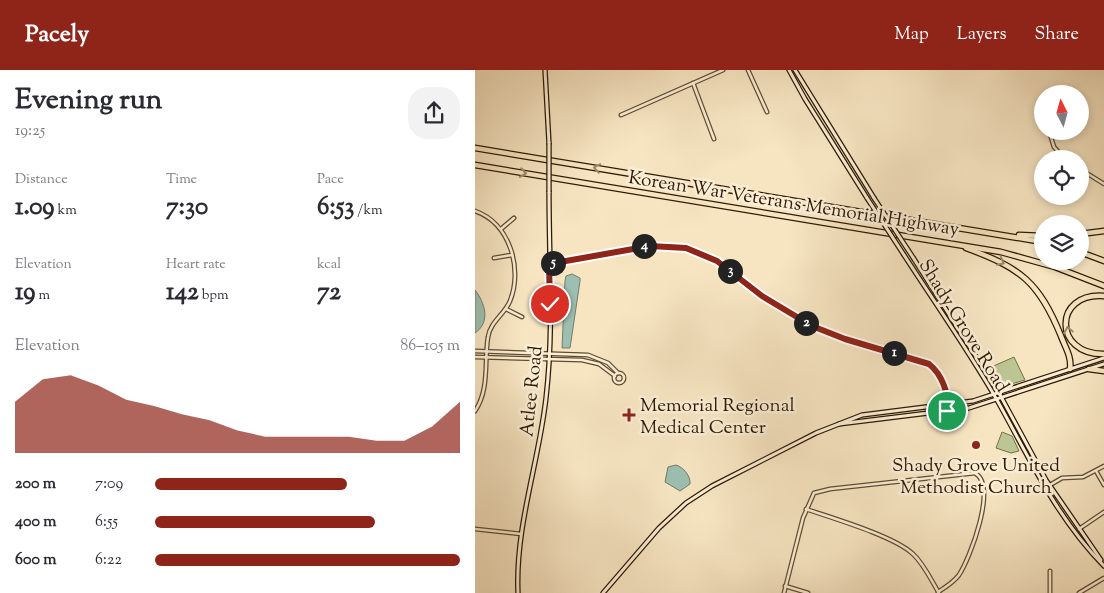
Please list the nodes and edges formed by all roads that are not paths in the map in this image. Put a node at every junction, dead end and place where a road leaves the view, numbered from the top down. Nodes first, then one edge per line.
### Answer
1 (545, 70) edge
2 (723, 70) edge
3 (748, 70) edge
4 (789, 70) edge
5 (795, 70) edge
6 (693, 82) junction
7 (767, 112) dead end
8 (621, 115) dead end
9 (714, 139) dead end
10 (842, 146) junction
11 (475, 148) edge
12 (836, 149) junction
13 (475, 165) edge
14 (1089, 175) edge
15 (1104, 184) edge
16 (475, 211) edge
17 (514, 218) dead end
18 (501, 229) junction
19 (1104, 231) edge
20 (1089, 233) edge
21 (1006, 235) junction
22 (1034, 236) edge
23 (1034, 240) edge
24 (956, 244) junction
25 (1089, 255) edge
26 (512, 256) junction
27 (495, 258) dead end
28 (1104, 261) edge
29 (549, 264) junction
30 (1104, 286) edge
31 (1104, 296) edge
32 (506, 309) junction
33 (522, 317) dead end
34 (475, 351) edge
35 (487, 351) junction
36 (549, 353) junction
37 (1104, 354) edge
38 (475, 357) edge
39 (487, 357) junction
40 (1104, 358) edge
41 (549, 359) junction
42 (1104, 364) edge
43 (1070, 369) junction
44 (1089, 369) junction
45 (1104, 371) edge
46 (618, 373) junction
47 (615, 376) junction
48 (999, 393) junction
49 (993, 395) junction
50 (1002, 398) junction
51 (996, 400) junction
52 (949, 405) junction
53 (475, 411) edge
54 (950, 411) junction
55 (833, 425) junction
56 (1104, 466) edge
57 (1096, 471) junction
58 (1049, 485) junction
59 (1104, 485) edge
60 (1044, 488) junction
61 (806, 509) junction
62 (1104, 512) edge
63 (475, 529) edge
64 (1079, 529) junction
65 (523, 534) junction
66 (1104, 565) edge
67 (1050, 571) dead end
68 (1104, 578) edge
69 (785, 586) junction
70 (519, 593) edge
71 (603, 593) edge
72 (783, 593) edge
73 (808, 593) edge
74 (938, 593) edge
75 (1050, 593) edge
76 (1079, 593) edge

1 - 29 main road, Atlee Road, bridge
2 - 6 street
3 - 7 street
4 - 12 main road, Shady Grove Road
5 - 10 main road, Shady Grove Road
6 - 8 street
6 - 9 street
10 - 12 main road
10 - 48 main road, Shady Grove Road, bridge
21 -> 11 highway, Korean War Veterans Memorial Highway
12 - 49 main road, Shady Grove Road, bridge
13 -> 24 highway, Korean War Veterans Memorial Highway
14 - 15 street
16 - 18 street
17 - 18 street
18 - 26 street
19 - 20 highway
21 - 22 highway
21 - 23 highway, Korean War Veterans Memorial Highway
24 - 30 highway, Korean War Veterans Memorial Highway
24 -> 43 highway
25 - 28 highway
26 - 27 street
26 - 32 street
29 - 36 main road, Atlee Road
29 - 52 street
37 -> 31 highway
32 - 33 street
32 - 35 street
34 - 35 street
35 - 36 street
35 - 39 street
36 - 41 main road, Atlee Road
36 - 46 street
38 - 39 street
39 - 41 street
39 - 53 street
40 - 43 main road
41 - 47 street
41 - 65 main road, Atlee Road
42 - 44 main road
43 - 48 main road
44 - 45 highway
44 - 50 main road
46 - 47 street
46 - 47 street
48 - 49 main road
48 - 50 main road, Shady Grove Road
49 - 51 main road, Shady Grove Road
49 - 52 main road
50 - 51 main road
50 - 58 main road, Shady Grove Road
51 - 54 main road
51 - 60 main road, Shady Grove Road
52 - 54 street
52 - 55 main road
54 - 55 main road
55 - 71 main road
56 - 57 street
57 - 58 street
57 - 59 street
58 - 60 street
58 - 64 main road, Shady Grove Road
60 - 66 main road, Shady Grove Road
61 - 69 street
61 - 74 street
61 - 74 street
62 - 64 street
63 - 65 street
64 - 66 main road, Shady Grove Road
65 - 70 main road, Atlee Road
67 - 75 street
68 - 76 street
69 - 72 street
69 - 73 street

